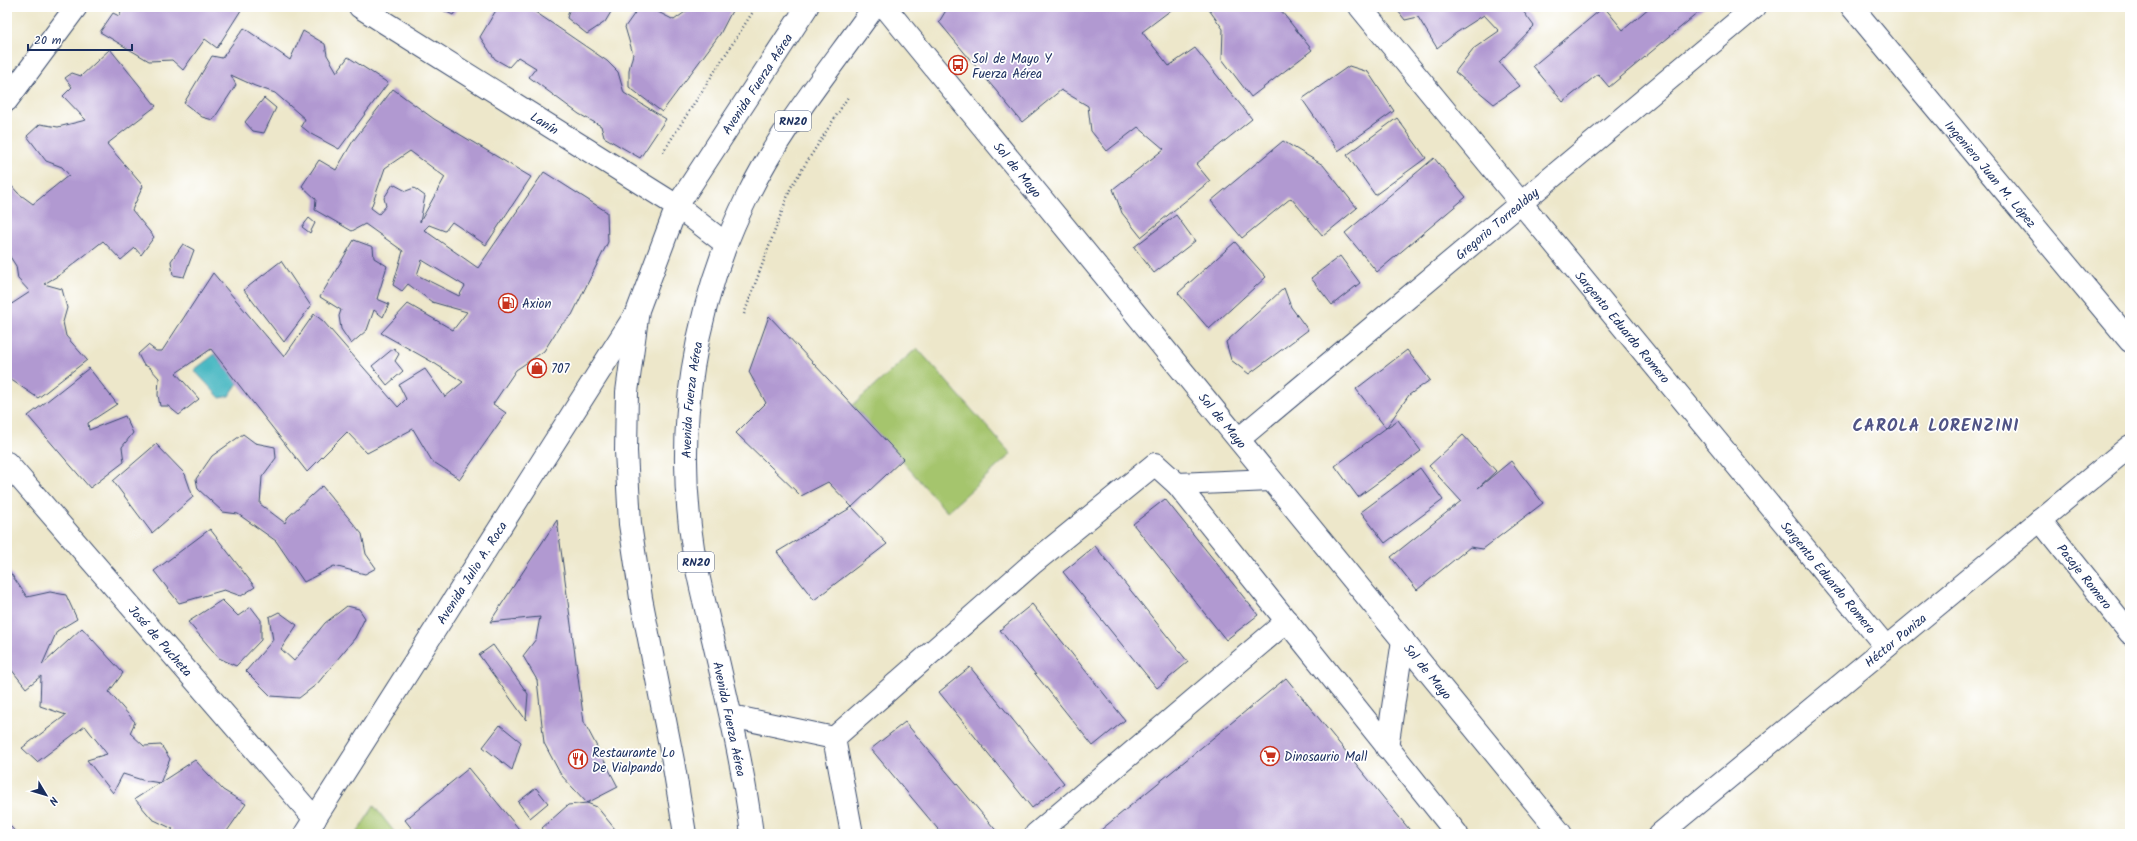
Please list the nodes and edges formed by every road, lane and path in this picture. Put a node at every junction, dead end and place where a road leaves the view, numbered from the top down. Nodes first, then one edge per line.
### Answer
1 (76, 7) edge
2 (360, 7) edge
3 (756, 7) edge
4 (807, 7) edge
5 (874, 7) edge
6 (885, 7) edge
7 (1360, 7) edge
8 (1755, 7) edge
9 (1852, 7) edge
10 (852, 90) dead end
11 (7, 100) edge
12 (663, 152) dead end
13 (1521, 203) junction
14 (677, 206) junction
15 (726, 244) junction
16 (638, 310) junction
17 (744, 314) dead end
18 (2130, 341) edge
19 (1239, 439) junction
20 (2130, 446) edge
21 (7, 463) edge
22 (1271, 480) junction
23 (1177, 484) junction
24 (2040, 520) junction
25 (1287, 621) junction
26 (2130, 633) edge
27 (1403, 640) junction
28 (1886, 647) junction
29 (730, 716) junction
30 (834, 738) junction
31 (1388, 748) junction
32 (310, 826) edge
33 (685, 834) edge
34 (752, 834) edge
35 (852, 834) edge
36 (1036, 834) edge
37 (1457, 834) edge
38 (1561, 834) edge
39 (1660, 834) edge

1 - 11 street
2 - 14 street, Lanín
3 - 12 path
4 - 14 street, Avenida Fuerza Aérea
5 - 15 street, Avenida Fuerza Aérea / RN20
6 - 19 street, Sol de Mayo
7 - 13 street, Sargento Eduardo Romero
8 - 13 street, Gregorio Torrealday
9 - 18 street, Ingeniero Juan M. López
10 - 17 path
13 - 19 street, Gregorio Torrealday
13 - 28 street, Sargento Eduardo Romero
14 - 15 street, Lanín
14 - 16 street, Avenida Fuerza Aérea
15 - 29 street, Avenida Fuerza Aérea / RN20
16 - 32 street, Avenida Julio A. Roca
16 - 33 street, Avenida Fuerza Aérea
19 - 22 street, Sol de Mayo
20 - 24 street, Héctor Paniza
21 - 32 street, José de Pucheta
22 - 23 street
22 - 27 street, Sol de Mayo
23 - 25 street
23 - 30 street
24 - 26 street, Pasaje Romero
24 - 28 street, Héctor Paniza
25 - 31 street
25 - 36 street
27 - 31 street
27 - 38 street, Sol de Mayo
28 - 39 street, Héctor Paniza
29 - 30 street
29 - 34 street, Avenida Fuerza Aérea / RN20
30 - 35 street
31 - 37 street

